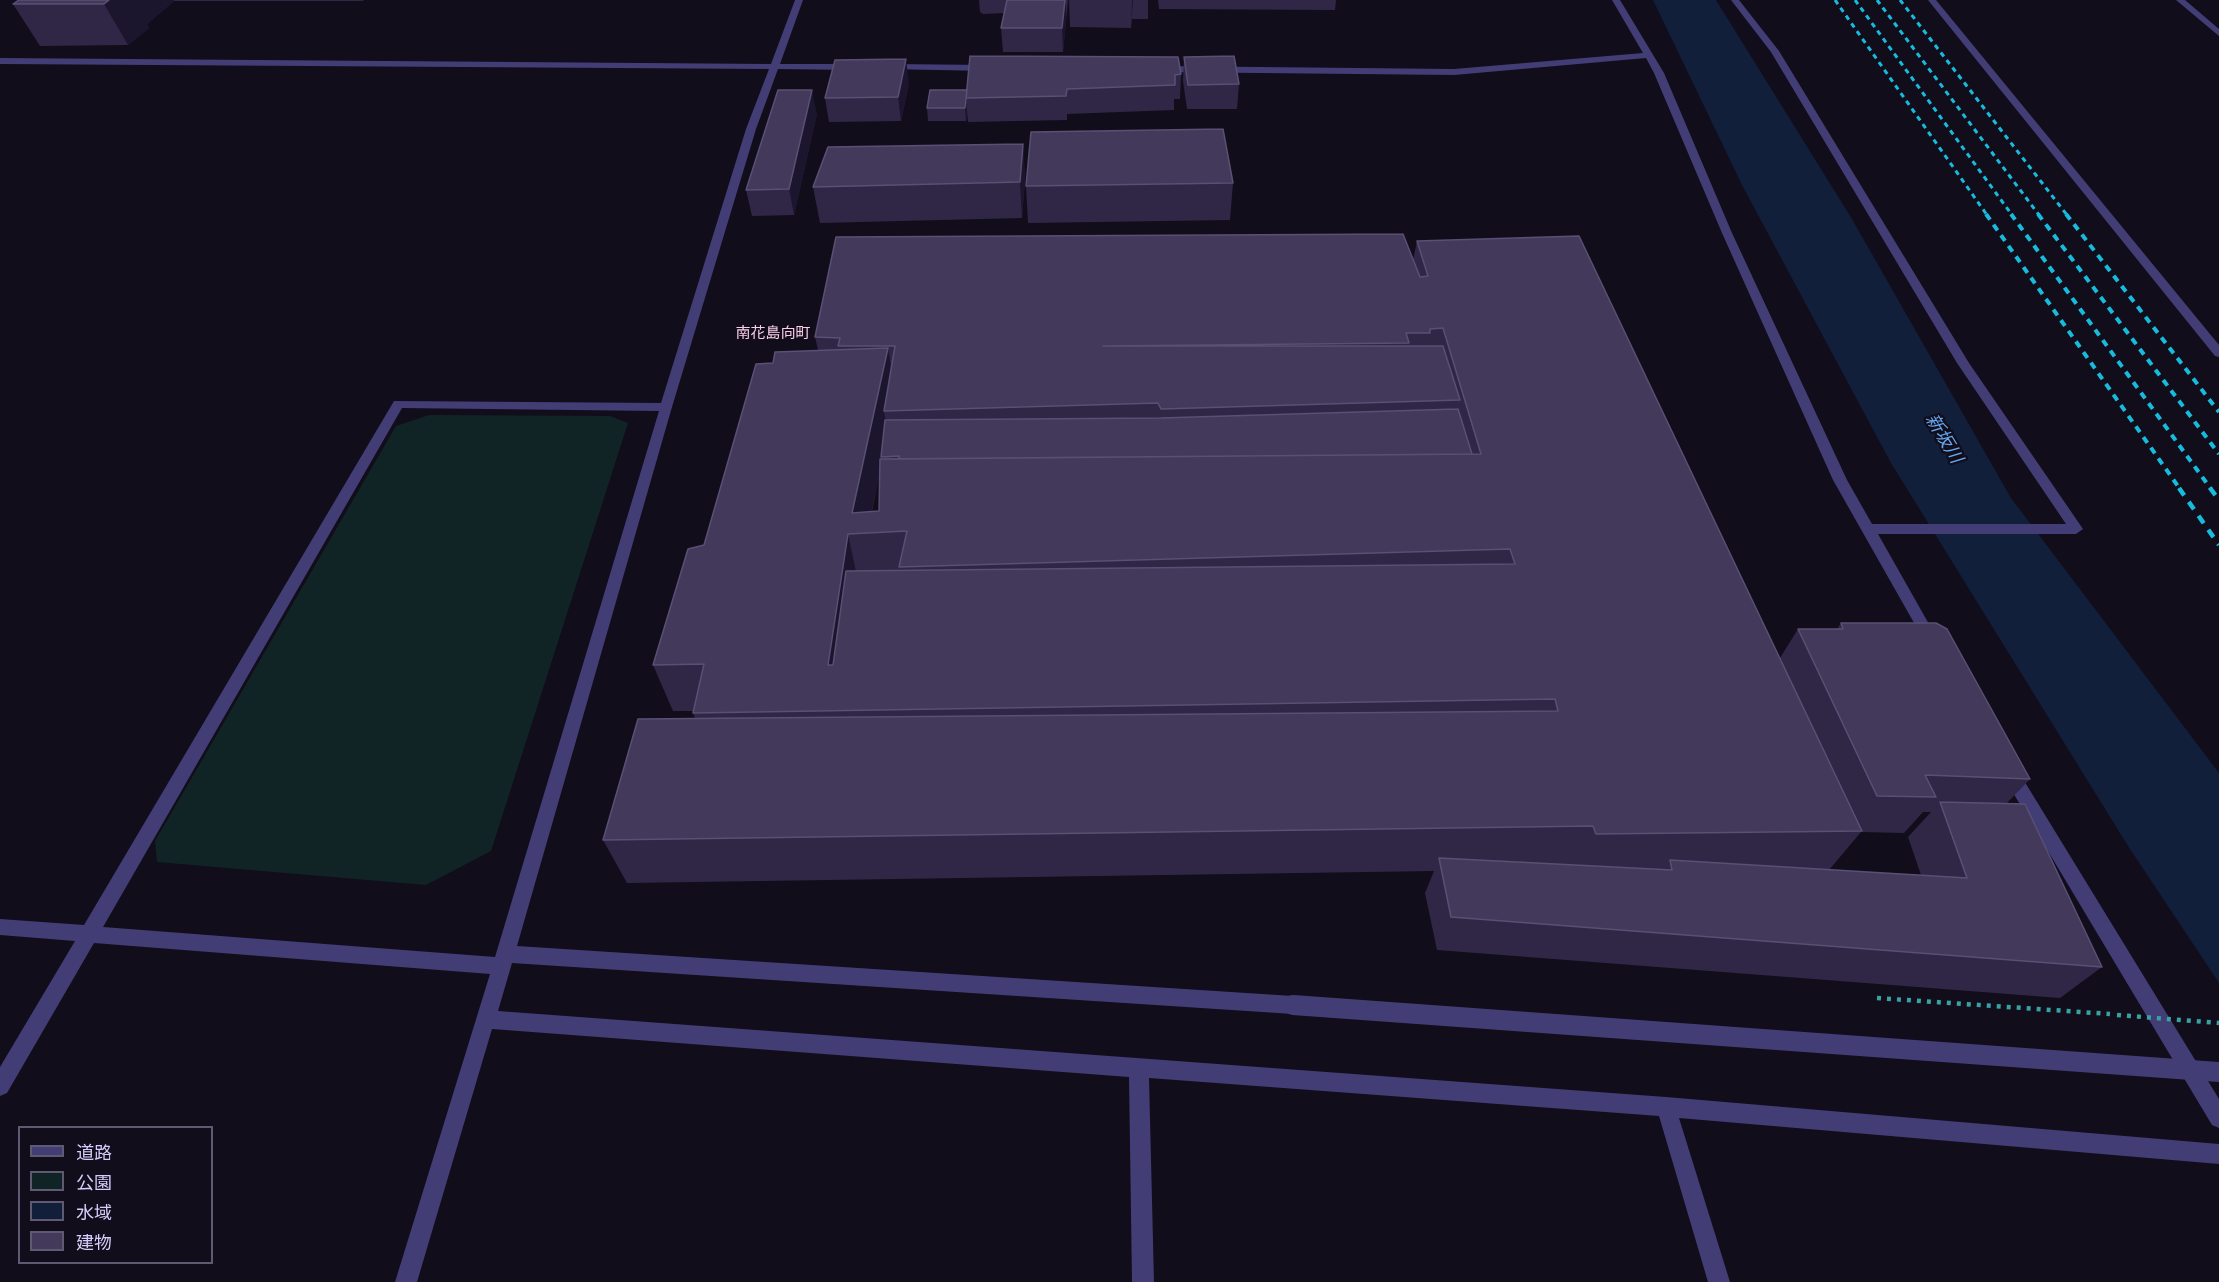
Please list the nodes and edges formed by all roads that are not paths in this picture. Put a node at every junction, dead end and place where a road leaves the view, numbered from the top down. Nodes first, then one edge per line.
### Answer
1 (799, 0) edge
2 (1616, 0) edge
3 (1735, 0) edge
4 (1932, 0) edge
5 (2180, 0) edge
6 (2219, 33) edge
7 (1650, 55) junction
8 (0, 61) edge
9 (773, 66) junction
10 (869, 67) edge
11 (881, 67) edge
12 (1000, 68) edge
13 (1155, 69) edge
14 (2219, 353) edge
15 (666, 406) junction
16 (1867, 529) junction
17 (1938, 653) edge
18 (1999, 754) edge
19 (0, 927) edge
20 (90, 933) junction
21 (503, 960) junction
22 (486, 1019) junction
23 (1139, 1068) junction
24 (2219, 1072) edge
25 (0, 1086) edge
26 (1666, 1107) junction
27 (2219, 1118) edge
28 (2219, 1154) edge
29 (406, 1282) edge
30 (1143, 1282) edge
31 (1719, 1282) edge

1 - 9 street
2 - 7 street
3 - 16 street
4 - 14 street
5 - 6 street
7 - 13 street
7 - 16 street
8 - 9 street
9 - 10 street
9 - 15 street
11 - 12 street
15 - 20 street
15 - 21 street
16 - 17 street
18 - 27 street
19 - 20 street
20 - 21 street
20 - 25 street
21 - 22 street
21 - 24 street, bridge
22 - 23 street
22 - 29 street
23 - 26 street
23 - 30 street
26 - 28 street
26 - 31 street

